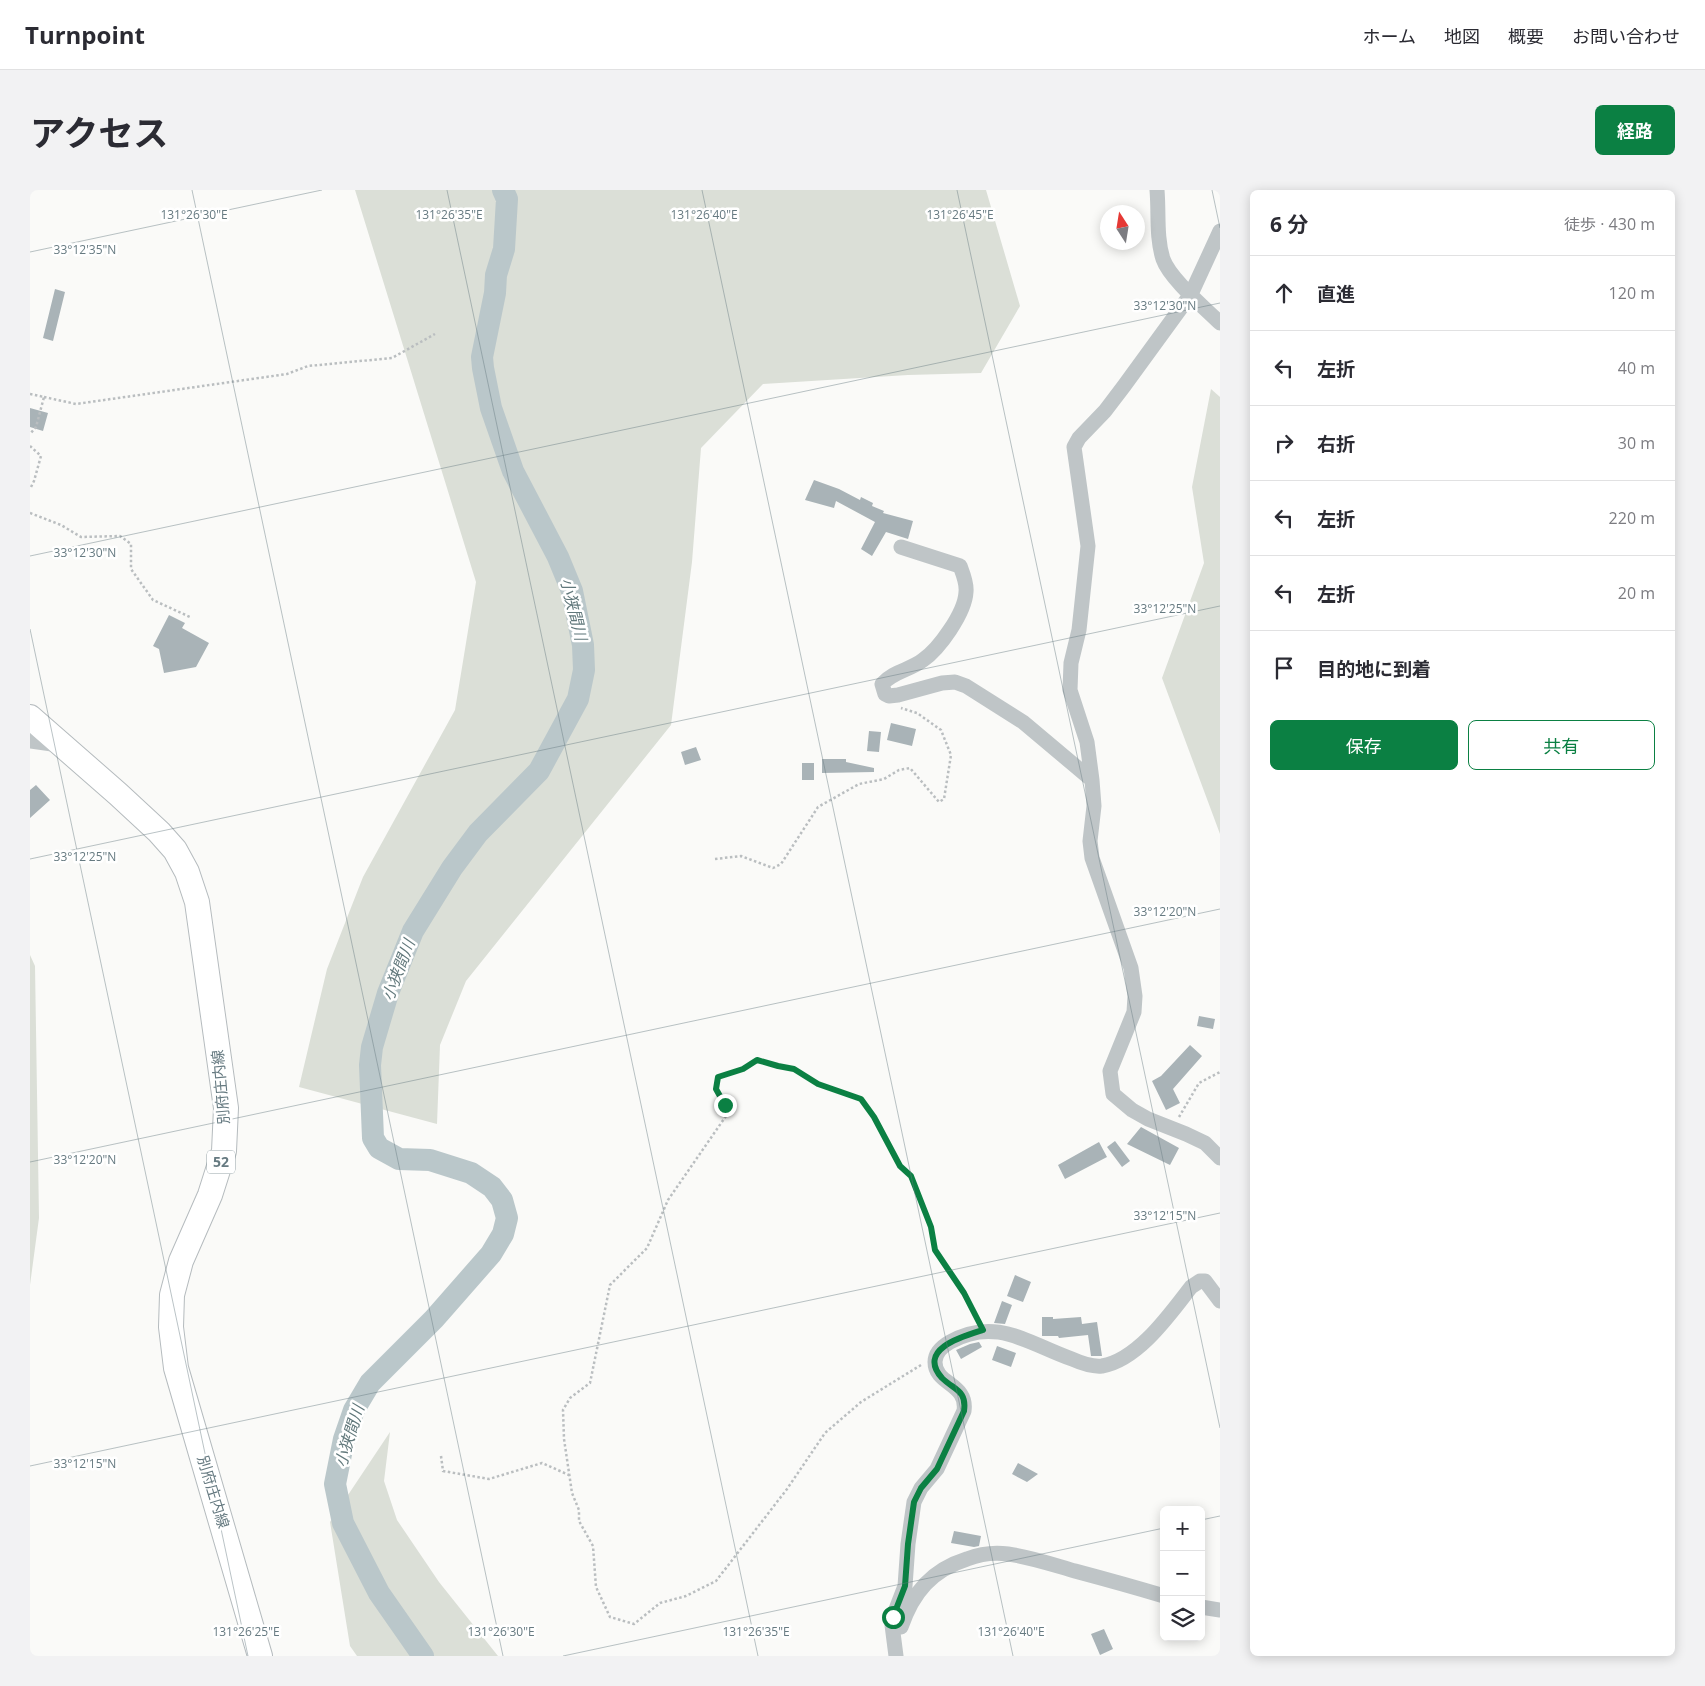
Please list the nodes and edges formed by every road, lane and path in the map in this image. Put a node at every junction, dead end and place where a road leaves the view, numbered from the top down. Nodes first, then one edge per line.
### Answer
1 (1157, 190) edge
2 (1220, 231) edge
3 (1191, 294) junction
4 (1220, 323) edge
5 (434, 334) dead end
6 (30, 394) edge
7 (44, 397) junction
8 (30, 434) edge
9 (30, 446) edge
10 (30, 489) edge
11 (30, 513) edge
12 (900, 547) dead end
13 (190, 617) dead end
14 (889, 696) junction
15 (30, 717) edge
16 (30, 741) edge
17 (59, 744) junction
18 (1092, 780) junction
19 (715, 859) dead end
20 (1220, 1072) edge
21 (1172, 1129) junction
22 (1220, 1158) edge
23 (1220, 1301) edge
24 (983, 1330) junction
25 (935, 1362) junction
26 (441, 1456) dead end
27 (569, 1475) junction
28 (1160, 1595) edge
29 (1205, 1608) edge
30 (1220, 1610) edge
31 (896, 1652) edge
32 (260, 1656) edge

1 - 3 street
2 - 3 street
3 - 4 street
3 - 18 street
5 - 7 path
6 - 7 path
7 - 8 path
9 - 10 path
11 - 13 path
12 - 14 street
14 - 18 street
14 - 19 path
15 - 17 main road, 別府庄内線 / 52
16 - 17 street
17 - 32 main road, 別府庄内線 / 52
18 - 21 street
20 - 21 path
21 - 22 street
23 - 24 street
24 - 25 street
24 - 27 path
25 - 27 path
25 - 31 street
26 - 27 path
28 - 31 street
29 - 30 street

